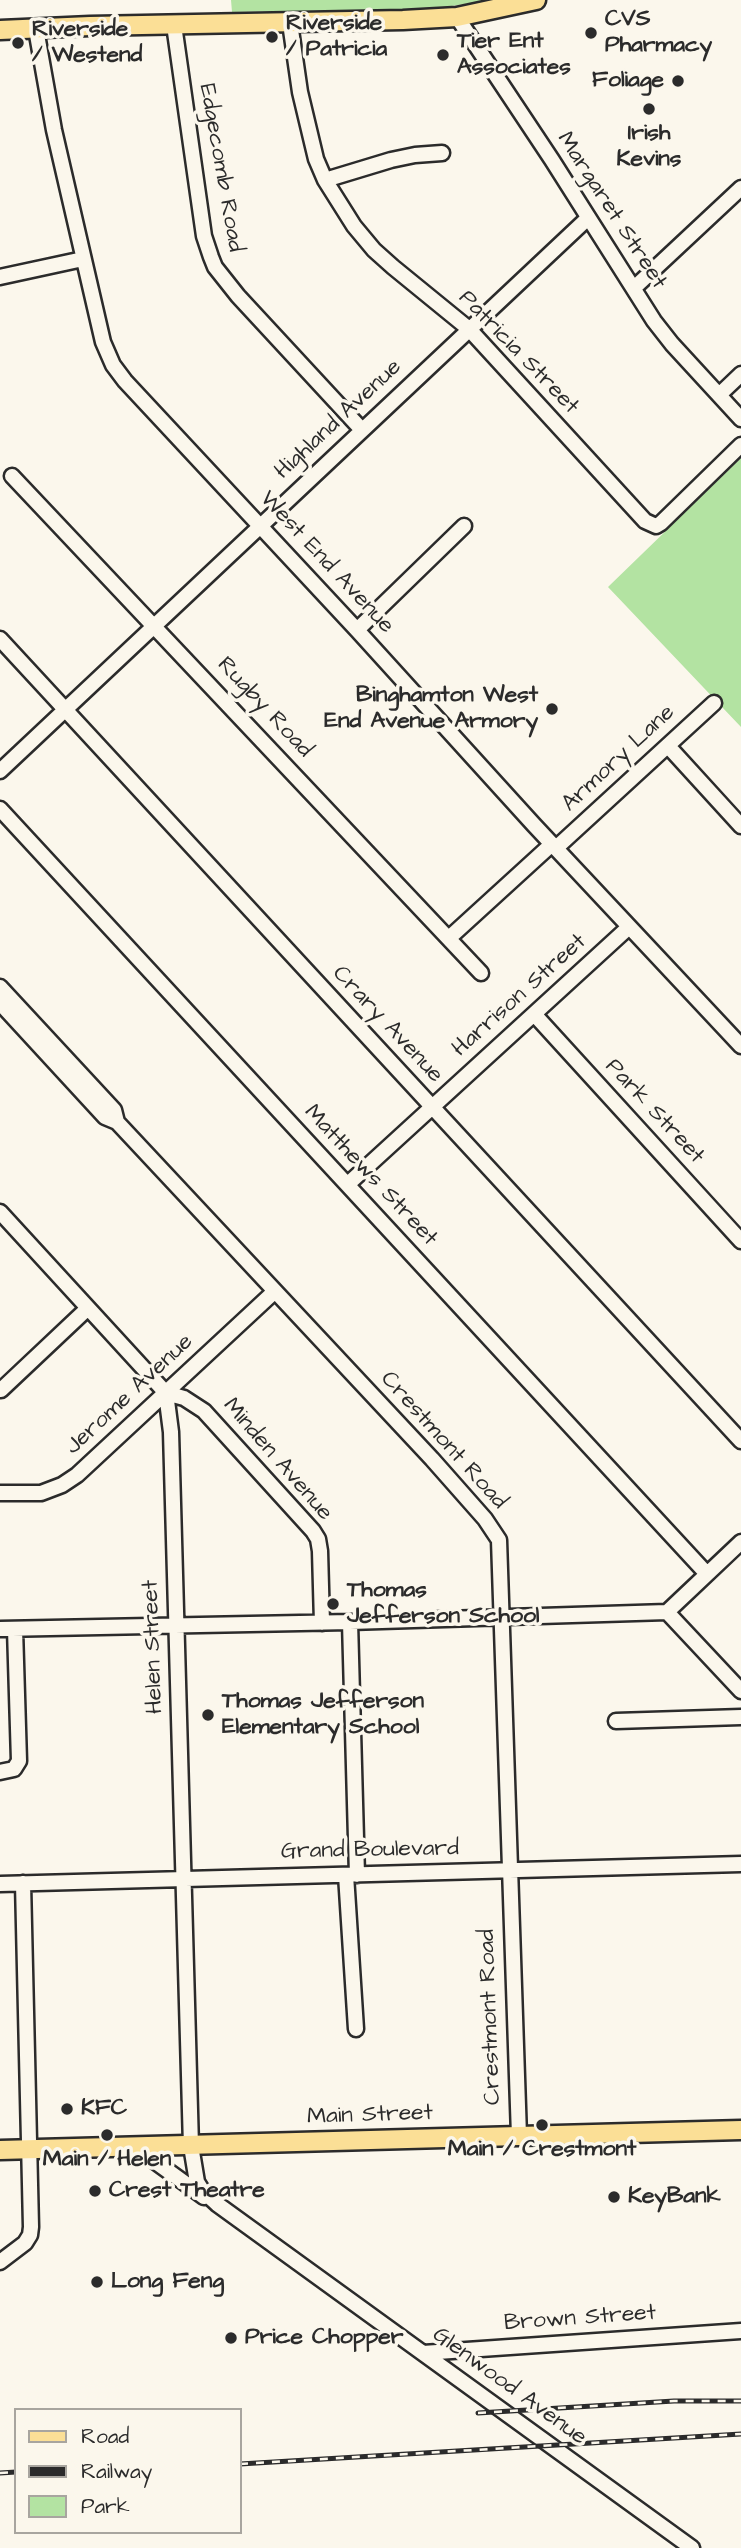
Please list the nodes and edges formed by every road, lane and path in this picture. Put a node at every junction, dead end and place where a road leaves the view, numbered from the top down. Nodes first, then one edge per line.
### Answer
1 (536, 0) edge
2 (457, 17) junction
3 (290, 23) junction
4 (174, 25) junction
5 (37, 29) junction
6 (0, 30) edge
7 (442, 153) dead end
8 (325, 180) junction
9 (741, 188) edge
10 (588, 218) junction
11 (83, 259) junction
12 (0, 277) edge
13 (634, 288) junction
14 (470, 329) junction
15 (741, 374) edge
16 (719, 395) junction
17 (741, 419) edge
18 (362, 430) junction
19 (741, 445) edge
20 (12, 476) dead end
21 (260, 526) junction
22 (464, 526) dead end
23 (154, 626) junction
24 (357, 630) junction
25 (0, 639) edge
26 (713, 703) dead end
27 (65, 710) junction
28 (667, 746) junction
29 (0, 771) edge
30 (0, 809) edge
31 (741, 826) edge
32 (554, 846) junction
33 (629, 928) junction
34 (449, 938) junction
35 (481, 973) dead end
36 (0, 987) edge
37 (0, 1003) edge
38 (534, 1014) junction
39 (741, 1046) edge
40 (432, 1107) junction
41 (117, 1122) junction
42 (348, 1184) junction
43 (0, 1212) edge
44 (5, 1230) edge
45 (741, 1241) edge
46 (274, 1292) junction
47 (88, 1308) junction
48 (1, 1390) edge
49 (166, 1393) junction
50 (741, 1441) edge
51 (0, 1493) edge
52 (741, 1542) edge
53 (707, 1574) junction
54 (667, 1612) junction
55 (503, 1616) junction
56 (350, 1622) junction
57 (322, 1623) junction
58 (177, 1627) junction
59 (7, 1629) edge
60 (741, 1691) edge
61 (741, 1717) edge
62 (617, 1721) dead end
63 (7, 1770) edge
64 (741, 1864) edge
65 (509, 1870) junction
66 (352, 1875) junction
67 (183, 1877) junction
68 (23, 1883) junction
69 (0, 1884) edge
70 (356, 2029) dead end
71 (741, 2130) edge
72 (519, 2136) junction
73 (191, 2146) junction
74 (135, 2147) junction
75 (0, 2150) edge
76 (28, 2150) junction
77 (217, 2204) junction
78 (0, 2262) edge
79 (741, 2331) edge
80 (423, 2353) junction
81 (692, 2548) edge

1 - 2 main road
2 - 3 main road
2 - 10 street, Margaret Street
3 - 4 main road
3 - 8 street, Patricia Street
4 - 5 main road
4 - 18 street, Edgecomb Road
5 - 6 main road
5 - 11 street, West End Avenue
7 - 8 street
8 - 14 street, Patricia Street
9 - 13 street
10 - 13 street, Margaret Street
10 - 14 street, Highland Avenue
11 - 12 street
11 - 21 street, West End Avenue
13 - 16 street, Margaret Street
14 - 18 street, Highland Avenue
14 - 19 street, Patricia Street
15 - 16 street
16 - 17 street, Margaret Street
18 - 21 street, Highland Avenue
20 - 23 street, Rugby Road
21 - 23 street, Highland Avenue
21 - 24 street, West End Avenue
22 - 24 street
23 - 27 street, Highland Avenue
23 - 34 street, Rugby Road
24 - 32 street, West End Avenue
25 - 27 street, Crary Avenue
26 - 28 street, Armory Lane
27 - 29 street, Highland Avenue
27 - 40 street, Crary Avenue
28 - 31 street
28 - 32 street, Armory Lane
30 - 42 street, Matthews Street
32 - 33 street, West End Avenue
32 - 34 street, Armory Lane
33 - 38 street, Harrison Street
33 - 39 street, West End Avenue
34 - 35 street, Rugby Road
36 - 41 street, Crestmont Road
37 - 41 street, Crestmont Road
38 - 40 street, Harrison Street
38 - 45 street, Park Street
40 - 42 street, Harrison Street
40 - 50 street, Crary Avenue
41 - 46 street, Crestmont Road
42 - 53 street, Matthews Street
43 - 44 street
44 - 47 street
46 - 49 street, Jerome Avenue
46 - 55 street, Crestmont Road
47 - 48 street
47 - 49 street
49 - 51 street, Jerome Avenue
49 - 57 street, Minden Avenue
49 - 58 street, Helen Street
52 - 53 street
53 - 54 street
54 - 55 street
54 - 60 street
55 - 56 street
55 - 65 street, Crestmont Road
56 - 57 street
56 - 66 street
57 - 58 street
58 - 59 street
58 - 67 street, Helen Street
59 - 63 street
61 - 62 street
64 - 65 street, Grand Boulevard
65 - 66 street, Grand Boulevard
65 - 72 street, Crestmont Road
66 - 67 street, Grand Boulevard
66 - 70 street
67 - 68 street, Grand Boulevard
67 - 73 street, Helen Street
68 - 69 street, Grand Boulevard
68 - 76 street
71 - 72 main road, Main Street
72 - 73 main road, Main Street
73 - 74 main road, Main Street
73 - 77 street, Glenwood Avenue
74 - 76 main road, Main Street
74 - 77 street
75 - 76 main road, Main Street
76 - 78 street
77 - 80 street, Glenwood Avenue
79 - 80 street, Brown Street
80 - 81 street, Glenwood Avenue

